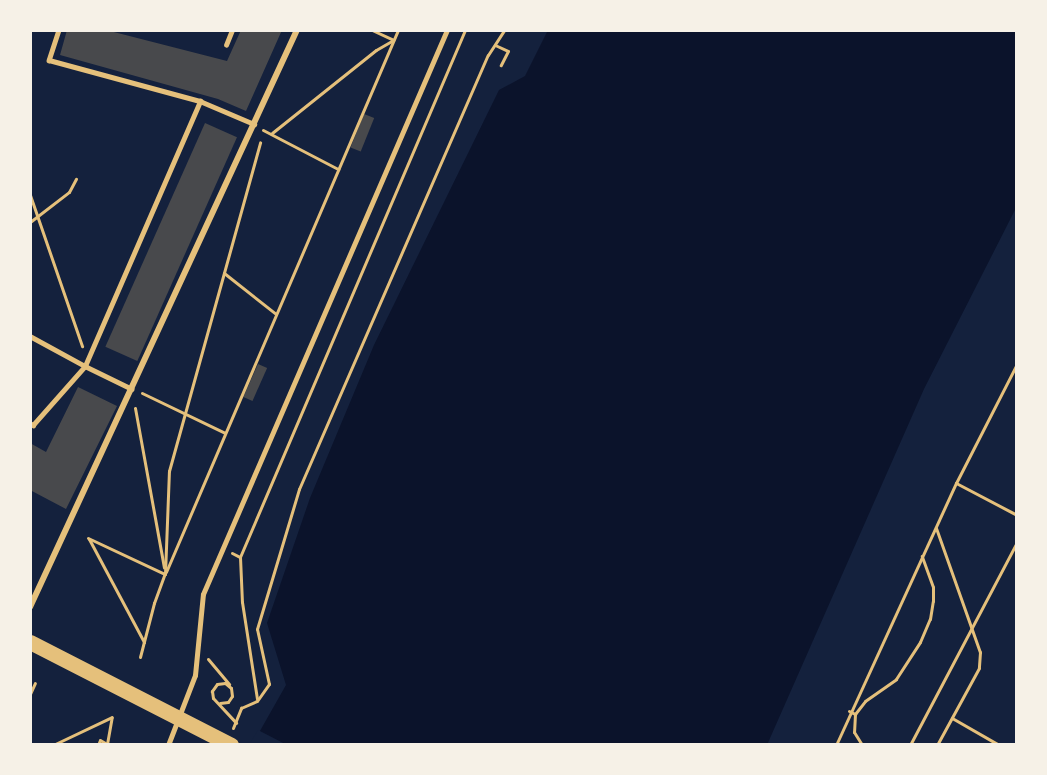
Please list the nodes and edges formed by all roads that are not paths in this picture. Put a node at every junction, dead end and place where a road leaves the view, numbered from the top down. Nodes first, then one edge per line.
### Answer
1 (59, 30) edge
2 (232, 30) edge
3 (297, 30) edge
4 (447, 30) edge
5 (226, 45) dead end
6 (200, 101) junction
7 (254, 124) junction
8 (30, 336) edge
9 (85, 366) junction
10 (132, 389) junction
11 (30, 423) edge
12 (30, 607) edge
13 (30, 642) edge
14 (168, 745) edge
15 (231, 745) edge

1 - 6 lane
2 - 5 lane
3 - 7 street
4 - 14 street
6 - 7 lane
6 - 9 lane
7 - 10 street
8 - 9 lane
9 - 10 lane
9 - 11 lane
10 - 12 street
13 - 15 main road

